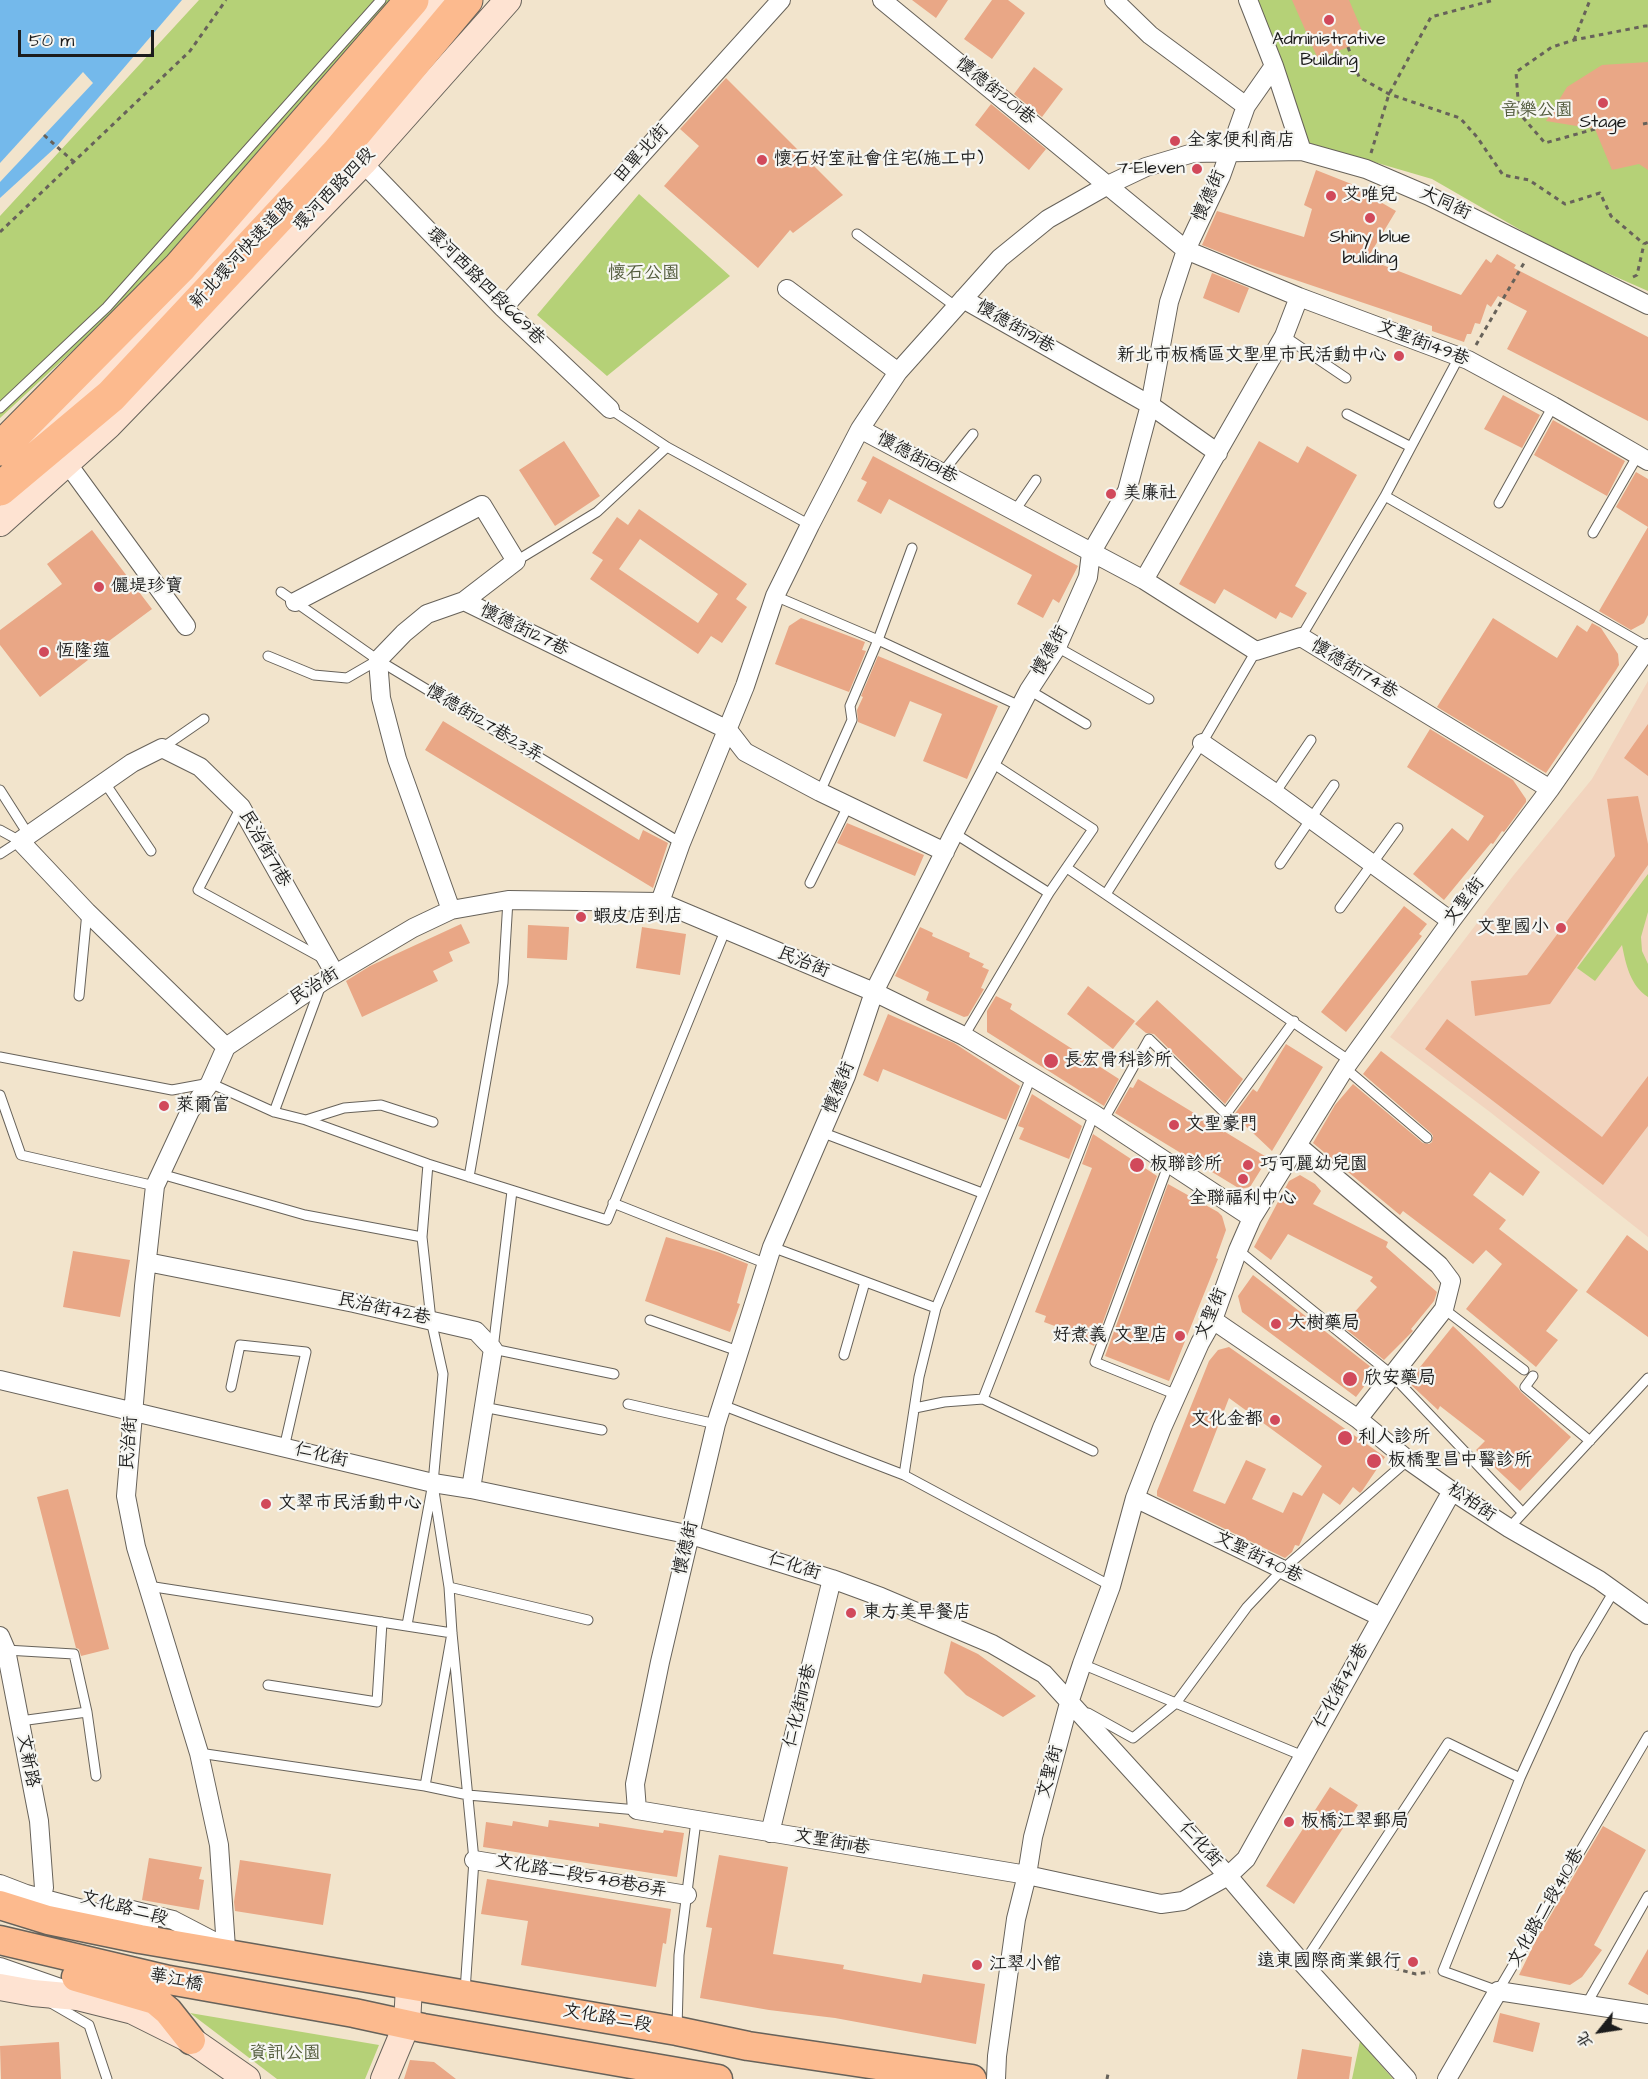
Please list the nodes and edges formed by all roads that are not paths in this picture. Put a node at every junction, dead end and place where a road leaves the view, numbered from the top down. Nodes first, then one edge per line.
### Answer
1 (434, 0) edge
2 (466, 0) edge
3 (508, 0) edge
4 (781, 0) edge
5 (882, 0) edge
6 (1114, 0) edge
7 (1248, 0) edge
8 (402, 4) edge
9 (1274, 66) junction
10 (1246, 106) junction
11 (1302, 151) junction
12 (1228, 152) junction
13 (363, 163) junction
14 (1108, 185) junction
15 (857, 234) dead end
16 (1186, 250) junction
17 (240, 289) junction
18 (787, 289) dead end
19 (1299, 297) junction
20 (959, 302) junction
21 (1648, 305) edge
22 (503, 308) junction
23 (1284, 336) junction
24 (1463, 358) junction
25 (897, 372) junction
26 (1346, 378) dead end
27 (1150, 405) junction
28 (1553, 406) junction
29 (0, 408) edge
30 (610, 409) joint
31 (1347, 414) dead end
32 (861, 429) junction
33 (973, 434) dead end
34 (667, 447) junction
35 (1411, 447) junction
36 (0, 449) edge
37 (1218, 453) junction
38 (1643, 458) edge
39 (67, 463) junction
40 (0, 464) edge
41 (942, 472) junction
42 (1036, 480) dead end
43 (0, 489) edge
44 (1385, 496) junction
45 (1498, 503) dead end
46 (0, 506) edge
47 (1014, 512) junction
48 (0, 523) edge
49 (810, 525) junction
50 (1593, 533) dead end
51 (912, 548) dead end
52 (1091, 553) junction
53 (516, 561) junction
54 (1144, 580) junction
55 (775, 596) junction
56 (288, 597) joint
57 (464, 601) junction
58 (186, 626) dead end
59 (1301, 637) junction
60 (878, 640) junction
61 (1057, 646) junction
62 (1648, 647) edge
63 (1256, 651) junction
64 (268, 656) dead end
65 (378, 660) junction
66 (1025, 699) junction
67 (1149, 699) dead end
68 (204, 719) dead end
69 (1086, 724) dead end
70 (728, 730) junction
71 (1311, 740) dead end
72 (1202, 743) junction
73 (162, 748) junction
74 (992, 763) junction
75 (105, 783) junction
76 (1334, 785) dead end
77 (1550, 789) junction
78 (0, 790) edge
79 (820, 792) junction
80 (1275, 793) junction
81 (848, 806) junction
82 (242, 807) junction
83 (1310, 819) junction
84 (1398, 828) dead end
85 (0, 830) edge
86 (954, 833) junction
87 (24, 837) junction
88 (681, 843) junction
89 (151, 851) dead end
90 (945, 852) junction
91 (0, 854) edge
92 (1371, 863) junction
93 (1280, 864) dead end
94 (1067, 868) junction
95 (810, 883) dead end
96 (1049, 893) junction
97 (1106, 894) junction
98 (508, 900) junction
99 (660, 902) junction
100 (1340, 908) dead end
101 (451, 910) junction
102 (87, 912) junction
103 (1451, 921) junction
104 (725, 931) junction
105 (328, 973) junction
106 (874, 992) junction
107 (79, 996) dead end
108 (1294, 1021) junction
109 (964, 1035) junction
110 (226, 1047) junction
111 (0, 1057) edge
112 (1347, 1064) junction
113 (1032, 1075) junction
114 (210, 1083) junction
115 (0, 1095) edge
116 (274, 1112) junction
117 (1099, 1118) junction
118 (306, 1120) junction
119 (433, 1122) dead end
120 (821, 1132) junction
121 (1427, 1138) dead end
122 (1297, 1145) junction
123 (1169, 1163) junction
124 (428, 1164) junction
125 (469, 1177) junction
126 (158, 1180) junction
127 (512, 1191) junction
128 (982, 1193) junction
129 (613, 1203) junction
130 (1252, 1218) junction
131 (422, 1237) junction
132 (1238, 1250) junction
133 (770, 1255) junction
134 (147, 1262) junction
135 (865, 1282) junction
136 (936, 1308) junction
137 (1444, 1309) junction
138 (431, 1320) junction
139 (650, 1320) dead end
140 (1212, 1320) junction
141 (493, 1349) junction
142 (738, 1351) junction
143 (844, 1355) dead end
144 (1524, 1370) dead end
145 (614, 1374) dead end
146 (1392, 1375) junction
147 (1533, 1376) dead end
148 (1648, 1378) edge
149 (0, 1380) edge
150 (231, 1387) dead end
151 (1177, 1395) junction
152 (983, 1399) junction
153 (628, 1404) dead end
154 (722, 1405) junction
155 (483, 1407) junction
156 (915, 1408) junction
157 (132, 1410) junction
158 (1358, 1419) junction
159 (716, 1424) junction
160 (602, 1430) dead end
161 (1590, 1441) junction
162 (284, 1448) junction
163 (1093, 1451) dead end
164 (1408, 1460) junction
165 (904, 1475) junction
166 (433, 1483) junction
167 (471, 1489) junction
168 (1452, 1491) junction
169 (1135, 1498) junction
170 (1522, 1512) junction
171 (1509, 1528) junction
172 (690, 1535) junction
173 (1282, 1570) junction
174 (832, 1579) junction
175 (148, 1586) junction
176 (1111, 1586) junction
177 (449, 1587) junction
178 (1614, 1591) junction
179 (1648, 1615) edge
180 (1381, 1617) junction
181 (588, 1620) dead end
182 (382, 1622) junction
183 (407, 1625) junction
184 (452, 1633) junction
185 (3, 1643) edge
186 (1082, 1664) junction
187 (268, 1685) dead end
188 (7, 1687) edge
189 (1070, 1703) junction
190 (1176, 1703) junction
191 (87, 1712) junction
192 (20, 1721) junction
193 (1648, 1736) edge
194 (199, 1754) junction
195 (1303, 1756) junction
196 (96, 1776) dead end
197 (1520, 1778) junction
198 (425, 1786) junction
199 (468, 1794) junction
200 (638, 1810) junction
201 (696, 1821) junction
202 (770, 1833) junction
203 (474, 1860) junction
204 (0, 1873) edge
205 (1027, 1875) junction
206 (1228, 1876) junction
207 (0, 1884) edge
208 (44, 1888) junction
209 (687, 1895) junction
210 (1648, 1896) edge
211 (0, 1905) edge
212 (0, 1940) edge
213 (234, 1952) junction
214 (0, 1957) edge
215 (1303, 1964) junction
216 (0, 1967) edge
217 (409, 1986) junction
218 (0, 1987) edge
219 (1498, 1991) junction
220 (33, 1993) junction
221 (465, 1995) junction
222 (100, 2003) junction
223 (1586, 2005) junction
224 (1648, 2014) edge
225 (406, 2024) junction
226 (677, 2031) junction
227 (191, 2040) junction
228 (649, 2073) edge
229 (106, 2079) edge
230 (247, 2079) edge
231 (384, 2079) edge
232 (718, 2079) edge
233 (972, 2079) edge
234 (996, 2079) edge
235 (1407, 2079) edge
236 (1447, 2079) edge

1 - 40 main road
2 - 43 highway, 新北環河快速道路
3 - 13 main road, 環河西路四段
4 - 22 street, 田單北街
5 - 14 street, 懷德街201巷
6 - 10 street
7 - 9 street
8 - 29 lane
8 - 36 highway, 新北環河快速道路
9 - 10 street, 懷德街
9 - 11 street
10 - 12 street, 懷德街
11 - 12 street, 大同街
11 - 21 street, 大同街
12 - 14 street, 大同街
12 - 16 street, 懷德街
13 - 17 main road, 環河西路四段
13 - 22 street, 環河西路四段669巷
14 - 16 street, 懷德街201巷
14 - 20 street, 懷德街181巷
15 - 20 lane, 懷德街191巷
16 - 19 street, 文聖街149巷
16 - 27 street, 懷德街
17 - 39 main road, 環河西路四段
17 - 46 highway
18 - 25 street
19 - 23 street
19 - 24 street, 文聖街149巷
20 - 25 street, 懷德街181巷
20 - 27 street, 懷德街191巷
22 - 30 street, 環河西路四段669巷
23 - 26 lane
23 - 37 street
24 - 28 street, 文聖街149巷
24 - 35 lane
25 - 32 street, 懷德街181巷
27 - 37 street
27 - 52 street, 懷德街
28 - 38 street, 文聖街149巷
28 - 45 lane
30 - 34 lane
31 - 35 lane
32 - 41 street, 懷德街181巷
32 - 49 street
33 - 41 lane
34 - 49 lane
34 - 53 lane
35 - 44 lane
37 - 54 street
38 - 50 lane
39 - 48 main road, 環河西路四段
39 - 58 street
41 - 47 street, 懷德街181巷
42 - 47 lane
44 - 59 lane
44 - 62 lane
47 - 52 street, 懷德街181巷
49 - 55 street
51 - 60 lane
52 - 54 street
52 - 61 street, 懷德街
53 - 56 street
53 - 57 street, 懷德街127巷
54 - 63 street
55 - 60 lane
55 - 70 street
56 - 65 lane, 懷德街127巷23弄
57 - 65 street
57 - 70 street, 懷德街127巷
59 - 63 street, 懷德街174巷
59 - 77 street, 懷德街174巷
60 - 66 lane
60 - 79 lane
61 - 66 street, 懷德街
61 - 67 lane
62 - 77 street, 文聖街
63 - 72 lane
64 - 65 lane
65 - 88 lane, 懷德街127巷23弄
65 - 101 street
66 - 69 lane
66 - 74 street, 懷德街
68 - 73 lane
70 - 79 street, 懷德街127巷
70 - 88 street
71 - 80 lane
72 - 80 street
72 - 97 lane
73 - 75 street
73 - 82 street, 民治街71巷
74 - 86 street, 懷德街
74 - 94 lane
75 - 87 street
75 - 89 lane
76 - 83 lane
77 - 103 street, 文聖街
78 - 87 lane
79 - 81 street, 懷德街127巷
80 - 83 street
81 - 90 street, 懷德街127巷
81 - 95 lane
82 - 105 street, 民治街71巷
82 - 105 lane
83 - 92 street
83 - 93 lane
84 - 92 lane
85 - 87 lane
86 - 90 street, 懷德街
86 - 96 lane
87 - 91 lane
87 - 102 street
88 - 99 street
90 - 106 street, 懷德街
92 - 100 lane
92 - 103 street
94 - 96 lane
94 - 97 lane
96 - 109 lane
97 - 108 lane
98 - 99 street, 民治街
98 - 101 street, 民治街
98 - 125 lane
99 - 104 street, 民治街
101 - 105 street, 民治街
102 - 107 lane
102 - 110 street
103 - 112 street, 文聖街
104 - 106 street, 民治街
104 - 129 lane
105 - 110 street, 民治街
105 - 116 lane
106 - 109 street, 民治街
106 - 120 street, 懷德街
108 - 112 lane
108 - 117 lane
109 - 113 street, 民治街
110 - 114 street, 民治街
111 - 114 lane
112 - 121 lane
112 - 122 street, 文聖街
113 - 117 street, 民治街
113 - 128 lane
114 - 116 lane
114 - 126 street, 民治街
115 - 126 lane
116 - 118 lane
117 - 123 street, 民治街
117 - 152 lane
118 - 119 lane
118 - 124 lane
120 - 128 lane
120 - 133 street, 懷德街
122 - 130 street, 文聖街
122 - 137 street
123 - 130 street, 民治街
123 - 151 lane
124 - 125 lane
124 - 131 lane
125 - 127 lane
126 - 131 lane
126 - 134 street, 民治街
127 - 129 lane
127 - 141 lane
128 - 136 lane
129 - 133 lane
130 - 132 street, 文聖街
131 - 138 lane
132 - 140 street, 文聖街
132 - 146 lane
133 - 135 lane
133 - 142 street, 懷德街
134 - 138 street, 民治街42巷
134 - 157 street, 民治街
135 - 136 lane
135 - 143 lane
136 - 156 lane
137 - 144 lane
137 - 146 street
138 - 141 street, 民治街42巷
138 - 166 lane
139 - 142 lane
140 - 151 street, 文聖街
140 - 158 street, 松柏街
141 - 145 lane, 民治街42巷
141 - 155 street
142 - 154 street, 懷德街
146 - 158 street
146 - 170 lane
147 - 161 lane
148 - 161 lane
149 - 157 street, 仁化街
150 - 162 lane
151 - 169 street, 文聖街
152 - 156 lane
152 - 163 lane
153 - 159 lane
154 - 159 street, 懷德街
154 - 165 lane
155 - 160 lane
155 - 167 street
156 - 165 lane
157 - 162 street, 仁化街
157 - 175 street, 民治街
158 - 164 street, 松柏街
159 - 172 street, 懷德街
161 - 170 lane
162 - 166 street, 仁化街
164 - 168 street, 松柏街
164 - 173 lane
165 - 176 lane
166 - 167 street, 仁化街
166 - 177 lane
166 - 183 lane
167 - 172 street, 仁化街
168 - 171 street, 松柏街
168 - 180 street, 仁化街42巷
169 - 173 street, 文聖街40巷
169 - 176 street, 文聖街
170 - 171 lane
171 - 178 street, 松柏街
172 - 174 street, 仁化街
172 - 200 street, 懷德街
173 - 180 street, 文聖街40巷
173 - 190 lane
174 - 189 street, 仁化街
174 - 202 street, 仁化街113巷
175 - 182 lane
175 - 194 street, 民治街
176 - 186 street, 文聖街
177 - 181 lane
177 - 184 lane
178 - 179 street, 松柏街
178 - 197 lane
180 - 195 street, 仁化街42巷
182 - 183 lane
182 - 187 lane
183 - 184 lane
184 - 198 lane
184 - 199 lane
185 - 188 street, 文新路
185 - 191 lane
186 - 189 street, 文聖街
186 - 190 lane
188 - 192 street, 文新路
189 - 190 lane
189 - 205 street, 文聖街
189 - 206 street, 仁化街
190 - 195 lane
191 - 192 lane
191 - 196 lane
192 - 208 street, 文新路
193 - 219 lane, 文化路二段410巷
194 - 198 lane
194 - 213 street, 民治街
195 - 206 street, 仁化街42巷
197 - 215 lane
197 - 219 lane
198 - 199 lane
199 - 200 lane
199 - 203 lane
200 - 201 street, 文聖街11巷
201 - 202 street, 文聖街11巷
201 - 209 lane
202 - 205 street, 文聖街11巷
203 - 209 street, 文化路二段548巷8弄
203 - 221 lane
204 - 208 street, 文化路二段
205 - 206 street, 文聖街11巷
205 - 234 street, 文聖街
206 - 215 street, 仁化街
207 - 213 street
208 - 213 street, 文化路二段
209 - 226 lane
210 - 223 lane
211 - 213 main road, 文化路二段
212 - 225 main road, 華江橋
213 - 217 main road, 文化路二段
214 - 227 main road
215 - 235 street, 仁化街
216 - 222 street
217 - 221 main road, 文化路二段
217 - 225 main road
218 - 220 main road
219 - 223 street
219 - 236 street, 文化路二段410巷
220 - 222 main road
220 - 229 lane
221 - 226 main road, 文化路二段
222 - 227 main road
223 - 224 street
225 - 228 main road
225 - 231 main road
226 - 233 main road, 文化路二段
227 - 230 main road
228 - 232 main road

